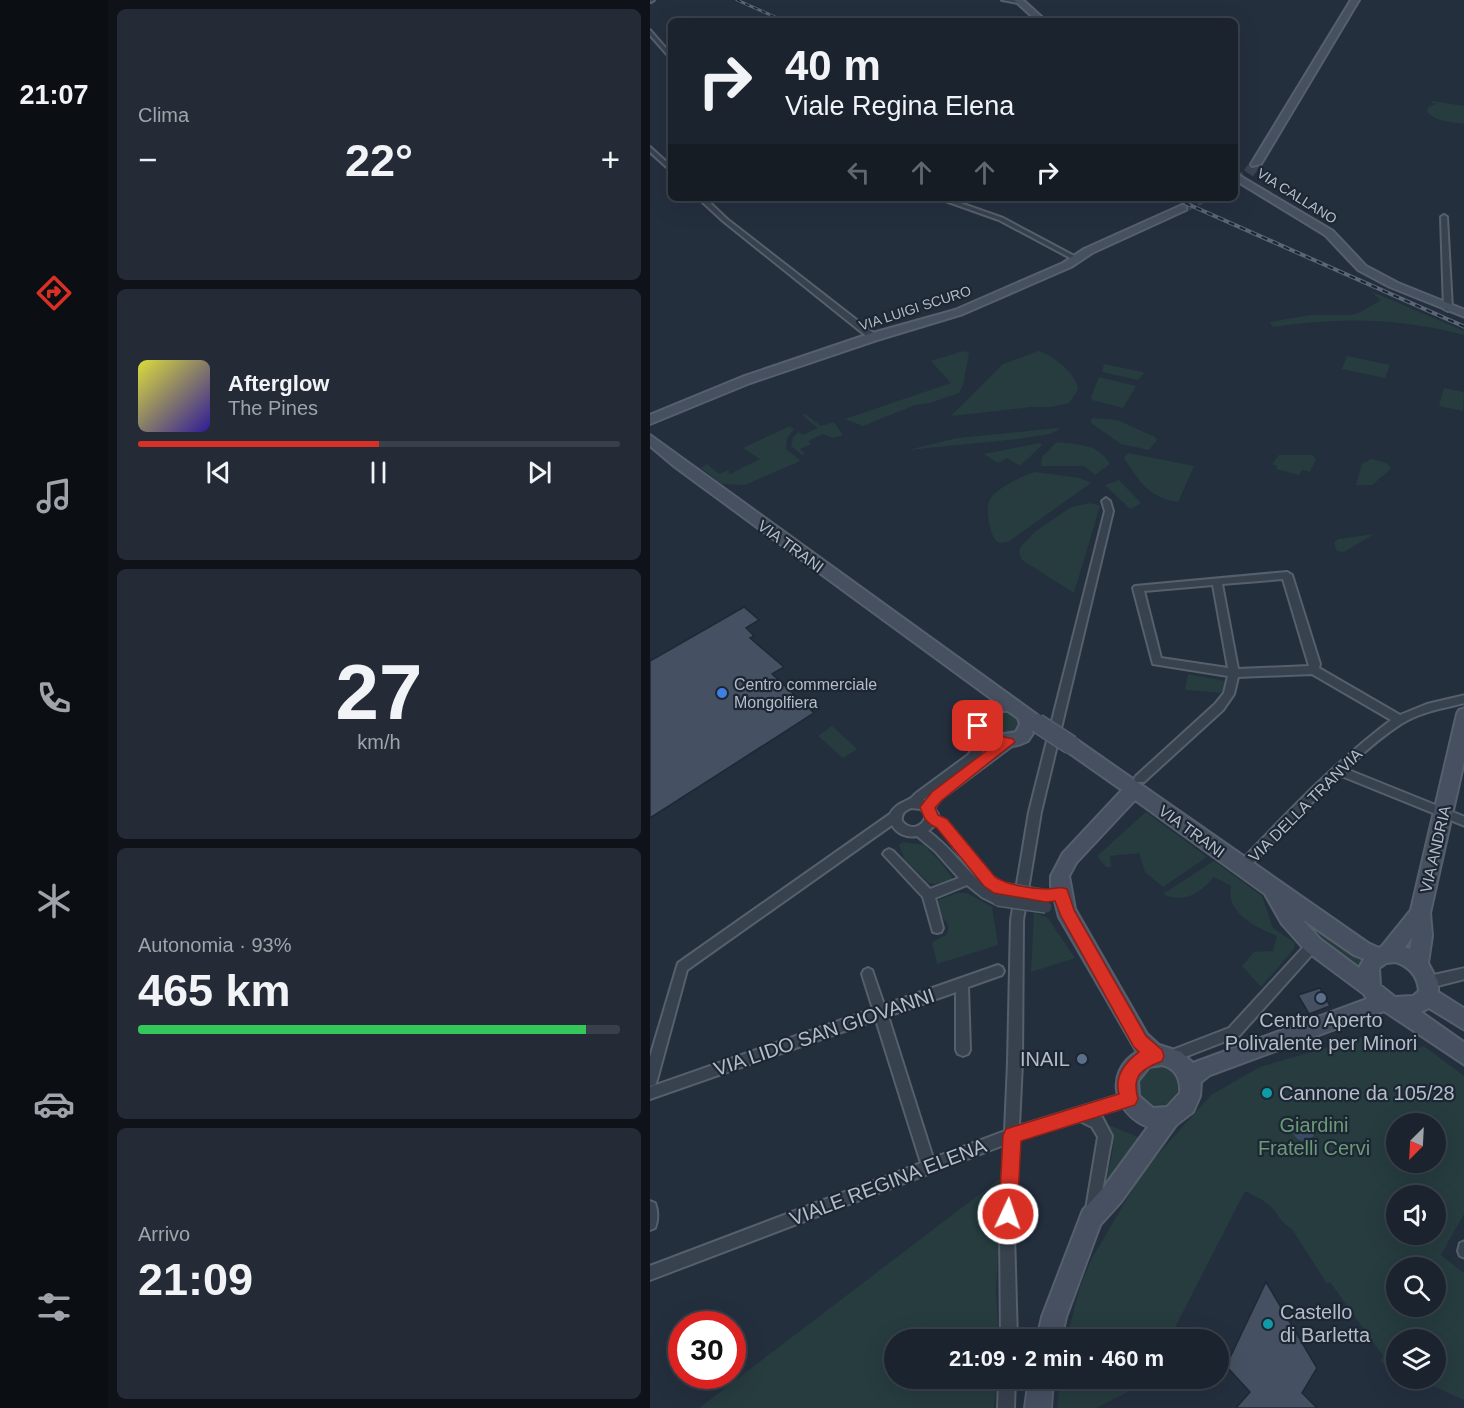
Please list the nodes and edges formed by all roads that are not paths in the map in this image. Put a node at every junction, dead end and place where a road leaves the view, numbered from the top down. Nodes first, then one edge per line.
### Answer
1 (1006, 0) edge
2 (1018, 0) edge
3 (1355, 0) edge
4 (1039, 18) edge
5 (650, 32) edge
6 (668, 53) edge
7 (650, 149) edge
8 (1256, 164) tunnel mouth
9 (668, 166) edge
10 (1238, 178) edge
11 (704, 201) edge
12 (949, 201) edge
13 (1182, 208) tunnel mouth
14 (1444, 217) dead end
15 (1076, 259) junction
16 (1448, 309) junction
17 (1464, 314) edge
18 (874, 337) junction
19 (650, 420) edge
20 (650, 439) edge
21 (1106, 501) dead end
22 (1217, 582) junction
23 (935, 649) junction
24 (1314, 670) junction
25 (1234, 673) junction
26 (1464, 699) edge
27 (1011, 705) junction
28 (987, 709) junction
29 (1464, 714) edge
30 (1399, 720) junction
31 (1025, 731) junction
32 (987, 739) junction
33 (1337, 770) junction
34 (1137, 784) junction
35 (916, 803) junction
36 (928, 807) junction
37 (1444, 813) junction
38 (895, 817) junction
39 (932, 819) junction
40 (1464, 822) edge
41 (919, 831) junction
42 (889, 854) dead end
43 (1242, 867) junction
44 (967, 880) junction
45 (1272, 888) junction
46 (999, 894) junction
47 (929, 895) junction
48 (1054, 900) junction
49 (1420, 913) junction
50 (937, 928) dead end
51 (1313, 945) junction
52 (1384, 955) junction
53 (1418, 963) junction
54 (998, 971) dead end
55 (1464, 973) edge
56 (868, 974) dead end
57 (962, 983) junction
58 (1428, 988) junction
59 (1383, 998) junction
60 (878, 1012) junction
61 (1464, 1021) edge
62 (963, 1050) dead end
63 (1464, 1055) edge
64 (1174, 1065) junction
65 (650, 1080) edge
66 (650, 1093) edge
67 (1129, 1099) junction
68 (1081, 1114) junction
69 (1160, 1123) junction
70 (1012, 1135) junction
71 (929, 1167) junction
72 (650, 1208) edge
73 (1091, 1218) junction
74 (650, 1223) edge
75 (650, 1273) edge
76 (1009, 1329) edge
77 (1051, 1329) edge
78 (1007, 1389) edge
79 (1040, 1389) edge
80 (1006, 1408) edge
81 (1038, 1408) edge

1 - 2 street
2 - 4 main road
3 - 8 main road
5 - 6 street
7 - 9 street
10 - 16 main road, VIA CALLANO
11 - 18 street
12 - 15 street
13 - 15 main road, VIA LUIGI SCURO
14 - 16 street
15 - 18 main road, VIA LUIGI SCURO
16 - 17 main road, VIA CALLANO
18 - 19 main road, VIA LUIGI SCURO
20 - 23 main road, VIA TRANI
21 - 70 street
22 - 24 street
22 - 25 street
22 - 25 street
23 - 27 main road, VIA TRANI
23 - 28 main road, VIA TRANI
24 - 25 street
24 - 30 street
25 - 34 street
26 - 30 street, VIA DELLA TRANVIA
27 - 28 main road
27 - 31 main road, VIA TRANI
28 - 32 main road
29 - 37 main road, VIA ANDRIA
30 - 33 street, VIA DELLA TRANVIA
31 - 32 main road, VIA TRANI
31 - 34 main road, VIA TRANI
31 - 36 street
32 - 35 street
33 - 37 street
33 - 43 street, VIA DELLA TRANVIA
34 - 43 main road, VIA TRANI
34 - 48 main road
35 - 36 street
35 - 38 street
36 - 39 street
37 - 40 street
37 - 49 main road, VIA ANDRIA
38 - 41 street
38 - 65 street
39 - 41 street
39 - 46 street
41 - 44 street
42 - 47 street
43 - 45 main road, VIA TRANI
44 - 46 street
44 - 47 street
45 - 51 main road, VIA TRANI
45 - 52 main road, VIA TRANI
46 - 48 street, bridge
47 - 50 street
48 - 64 main road
49 - 52 main road, VIA ANDRIA
49 - 53 main road, VIA ANDRIA
51 - 59 main road, VIA TRANI
51 - 64 street
52 - 53 main road
52 - 59 main road
53 - 58 main road
54 - 57 street, VIA LIDO SAN GIOVANNI
55 - 58 street
56 - 60 street
57 - 60 street, VIA LIDO SAN GIOVANNI
57 - 62 street
58 - 59 main road
58 - 61 main road
59 - 63 main road, VIA TRANI
59 - 64 main road
60 - 66 street, VIA LIDO SAN GIOVANNI
60 - 71 street
64 - 67 main road
64 - 69 main road
67 - 68 street, VIALE REGINA ELENA
67 - 69 main road
68 - 70 street, VIALE REGINA ELENA
68 - 73 street
69 - 73 main road
70 - 71 street, VIALE REGINA ELENA
70 - 76 street
71 - 75 street, VIALE REGINA ELENA
72 - 74 street
73 - 77 main road
78 - 80 street
79 - 81 main road

